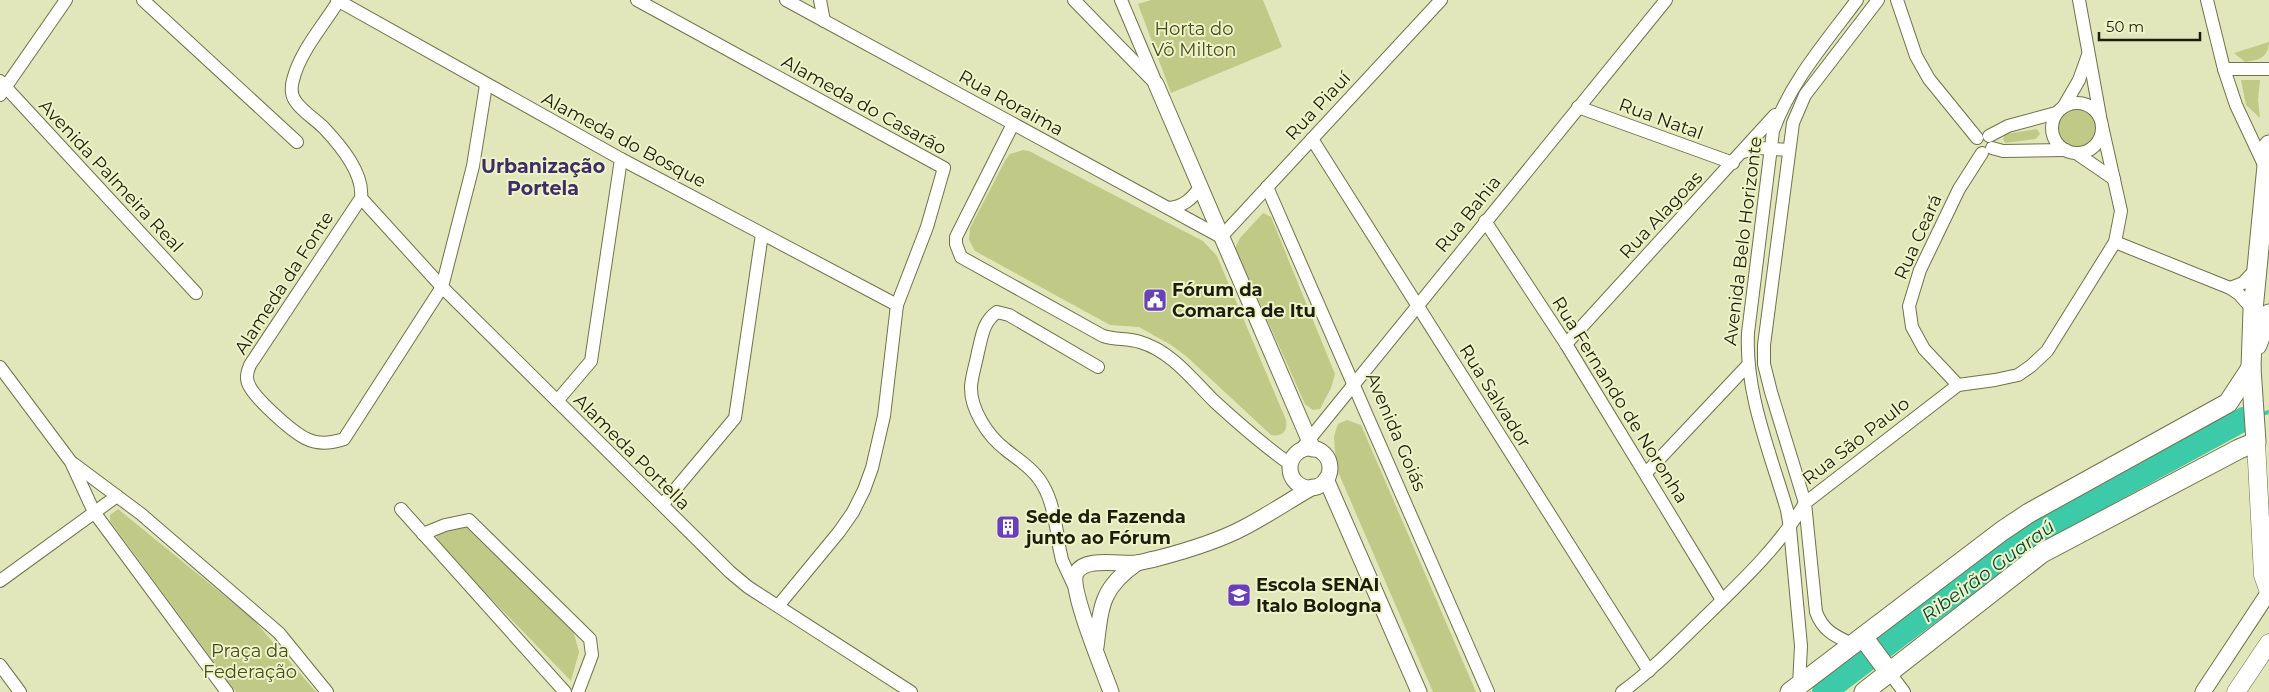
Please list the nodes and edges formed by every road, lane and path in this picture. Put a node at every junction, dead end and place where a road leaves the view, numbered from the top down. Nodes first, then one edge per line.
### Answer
1 (66, 0) edge
2 (143, 0) edge
3 (338, 0) edge
4 (637, 0) edge
5 (786, 0) edge
6 (820, 0) edge
7 (1074, 0) edge
8 (1121, 0) edge
9 (1441, 0) edge
10 (1666, 0) edge
11 (1857, 0) edge
12 (1878, 0) edge
13 (1897, 0) edge
14 (2079, 0) edge
15 (2207, 0) edge
16 (824, 21) junction
17 (2089, 52) junction
18 (2224, 69) junction
19 (2269, 70) edge
20 (486, 84) junction
21 (1156, 84) junction
22 (2, 88) edge
23 (1578, 107) junction
24 (1781, 109) junction
25 (2060, 109) junction
26 (2101, 121) junction
27 (1013, 124) junction
28 (1312, 139) junction
29 (297, 142) dead end
30 (1985, 144) junction
31 (2269, 145) edge
32 (1770, 148) junction
33 (1790, 150) junction
34 (1743, 152) junction
35 (2071, 152) junction
36 (621, 159) junction
37 (1733, 163) junction
38 (2266, 169) junction
39 (2114, 180) junction
40 (1200, 187) junction
41 (1267, 187) junction
42 (361, 198) junction
43 (1168, 208) junction
44 (1485, 221) junction
45 (762, 234) junction
46 (1221, 237) junction
47 (2115, 242) junction
48 (2257, 268) junction
49 (442, 287) junction
50 (2230, 288) junction
51 (196, 294) dead end
52 (1417, 304) junction
53 (897, 305) junction
54 (2261, 312) edge
55 (1566, 344) junction
56 (1764, 345) junction
57 (1747, 346) junction
58 (2251, 364) junction
59 (1747, 366) junction
60 (0, 367) edge
61 (1098, 367) dead end
62 (1354, 381) junction
63 (1768, 381) junction
64 (1958, 384) junction
65 (1751, 388) junction
66 (556, 402) junction
67 (2228, 403) junction
68 (1299, 414) junction
69 (2255, 420) junction
70 (1299, 455) junction
71 (71, 462) junction
72 (1646, 474) junction
73 (1320, 483) junction
74 (117, 496) junction
75 (1805, 503) junction
76 (663, 504) junction
77 (1275, 508) junction
78 (401, 509) dead end
79 (94, 512) junction
80 (1790, 528) junction
81 (423, 534) junction
82 (2266, 558) edge
83 (1137, 563) junction
84 (1101, 564) junction
85 (0, 581) edge
86 (1110, 589) junction
87 (1077, 591) junction
88 (2269, 592) edge
89 (1722, 600) junction
90 (778, 606) junction
91 (2269, 643) edge
92 (1096, 649) junction
93 (1871, 652) junction
94 (0, 665) edge
95 (1649, 671) junction
96 (1794, 689) edge
97 (1110, 691) edge
98 (20, 692) edge
99 (227, 692) edge
100 (328, 692) edge
101 (565, 692) edge
102 (578, 692) edge
103 (911, 692) edge
104 (1419, 692) edge
105 (1488, 692) edge
106 (1622, 692) edge
107 (1864, 692) edge
108 (1904, 692) edge
109 (2203, 692) edge
110 (2236, 692) edge

1 - 22 street
2 - 29 street
3 - 20 street, Alameda do Bosque
3 - 42 street
4 - 53 street, Alameda do Casarão
5 - 16 street, Rua Roraima
6 - 16 street
7 - 21 street
8 - 21 street
9 - 28 street, Rua Piauí
10 - 23 street, Rua Bahia
11 - 24 street, Avenida Belo Horizonte
12 - 33 street, Avenida Belo Horizonte
13 - 30 street
14 - 17 street
15 - 18 street
16 - 27 street, Rua Roraima
17 - 25 street
17 - 26 street
18 - 19 street
18 - 38 street
20 - 36 street, Alameda do Bosque
20 - 49 street, Alameda da Fonte
21 - 40 street
22 - 51 street, Avenida Palmeira Real
23 - 37 street, Rua Natal
23 - 44 street, Rua Bahia
24 - 32 street, Avenida Belo Horizonte
24 - 34 street, Rua Alagoas
25 - 26 street
25 - 30 street
25 - 35 street
26 - 35 street
26 - 39 street
27 - 43 street, Rua Roraima
27 - 70 street
28 - 41 street, Rua Piauí
28 - 52 street, Rua Salvador
30 - 35 street
30 - 64 street, Rua Ceará
31 - 38 main road
32 - 33 street
32 - 34 street
32 - 57 street, Avenida Belo Horizonte
33 - 56 street, Avenida Belo Horizonte
34 - 37 street, Rua Alagoas
35 - 39 street
36 - 45 street, Alameda do Bosque
36 - 66 street
37 - 55 street, Rua Alagoas
38 - 48 main road
39 - 47 street
40 - 43 street
40 - 46 street
41 - 46 street, Rua Piauí
41 - 62 street, Avenida Goiás
42 - 49 street, Alameda Portella
42 - 49 street, Alameda da Fonte
43 - 46 street, Rua Roraima
44 - 52 street, Rua Bahia
44 - 55 street, Rua Fernando de Noronha
45 - 53 street, Alameda do Bosque
45 - 76 street
46 - 68 street
47 - 50 street
47 - 64 street
48 - 50 street
48 - 54 main road
49 - 66 street, Alameda Portella
50 - 54 street
52 - 62 street, Rua Bahia
52 - 95 street, Rua Salvador
53 - 90 street, Alameda do Casarão
54 - 58 main road
55 - 72 street, Rua Fernando de Noronha
56 - 57 street
56 - 63 street, Avenida Belo Horizonte
57 - 59 street, Avenida Belo Horizonte
58 - 67 main road
58 - 69 main road
59 - 65 street, Avenida Belo Horizonte
59 - 72 street
60 - 71 street
61 - 87 street
62 - 70 street, Rua Bahia
62 - 105 street, Avenida Goiás
63 - 65 street
63 - 75 street, Avenida Belo Horizonte
64 - 75 street, Rua São Paulo
65 - 80 street, Avenida Belo Horizonte
66 - 76 street, Alameda Portella
67 - 69 main road
67 - 93 main road
68 - 70 street
68 - 70 street
69 - 82 main road
69 - 93 main road
70 - 73 street
70 - 73 street
70 - 77 street
71 - 74 street
71 - 79 street
72 - 89 street, Rua Fernando de Noronha
73 - 77 street
73 - 104 street
74 - 79 street
74 - 100 street
75 - 80 street, Rua São Paulo
75 - 93 street, Avenida Belo Horizonte
76 - 90 street, Alameda Portella
77 - 83 street
78 - 81 street
79 - 85 street
79 - 99 street
80 - 89 street, Rua São Paulo
80 - 96 street, Avenida Belo Horizonte
81 - 101 street
81 - 102 street
82 - 88 main road
83 - 84 street
83 - 86 street
84 - 86 street
84 - 87 street
86 - 87 street
86 - 92 street
87 - 92 street
88 - 109 street
89 - 95 street, Rua São Paulo
90 - 103 street, Alameda Portella
91 - 110 main road
92 - 97 street
93 - 96 main road
93 - 107 main road
93 - 108 street
94 - 98 street
95 - 106 street, Rua São Paulo

